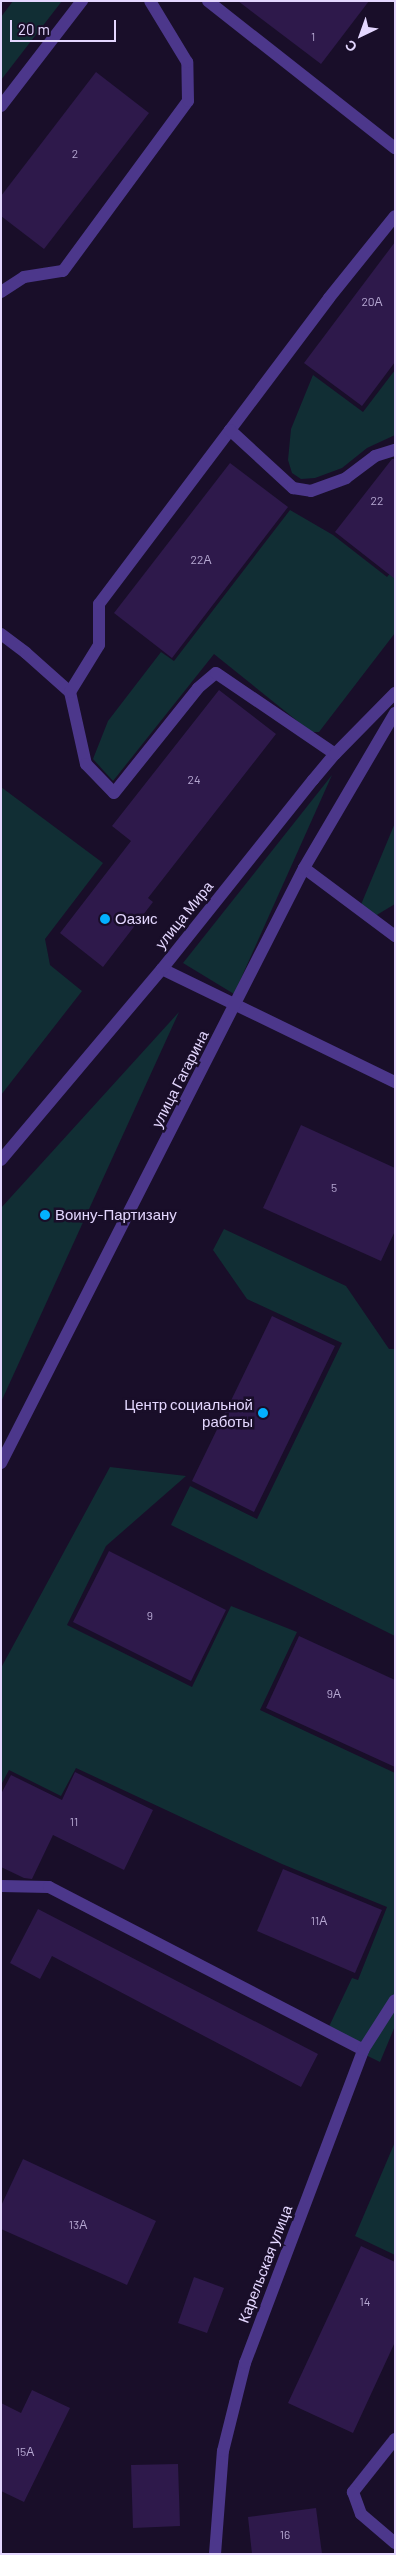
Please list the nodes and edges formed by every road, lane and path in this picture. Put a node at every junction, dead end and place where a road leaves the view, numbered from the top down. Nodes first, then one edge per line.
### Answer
1 (82, 1) edge
2 (150, 1) edge
3 (208, 1) edge
4 (1, 106) edge
5 (395, 148) edge
6 (395, 216) edge
7 (1, 292) edge
8 (230, 430) junction
9 (395, 450) edge
10 (1, 634) edge
11 (70, 692) junction
12 (395, 693) edge
13 (395, 713) edge
14 (335, 754) junction
15 (304, 868) junction
16 (395, 936) edge
17 (162, 969) junction
18 (236, 1004) junction
19 (395, 1082) edge
20 (1, 1160) edge
21 (1, 1463) edge
22 (1, 1886) edge
23 (395, 2000) edge
24 (363, 2050) junction
25 (395, 2439) edge
26 (395, 2543) edge
27 (215, 2554) edge

1 - 4 street
2 - 7 street
3 - 5 street
6 - 8 street
8 - 9 street
8 - 11 street
10 - 11 street
11 - 14 street
12 - 14 street, улица Мира
13 - 15 street, улица Гагарина
14 - 17 street, улица Мира
15 - 16 street
15 - 18 street, улица Гагарина
17 - 18 street
17 - 20 street, улица Мира
18 - 19 street
18 - 21 street, улица Гагарина
22 - 24 street
23 - 24 street, Карельская улица
24 - 27 street, Карельская улица
25 - 26 street

